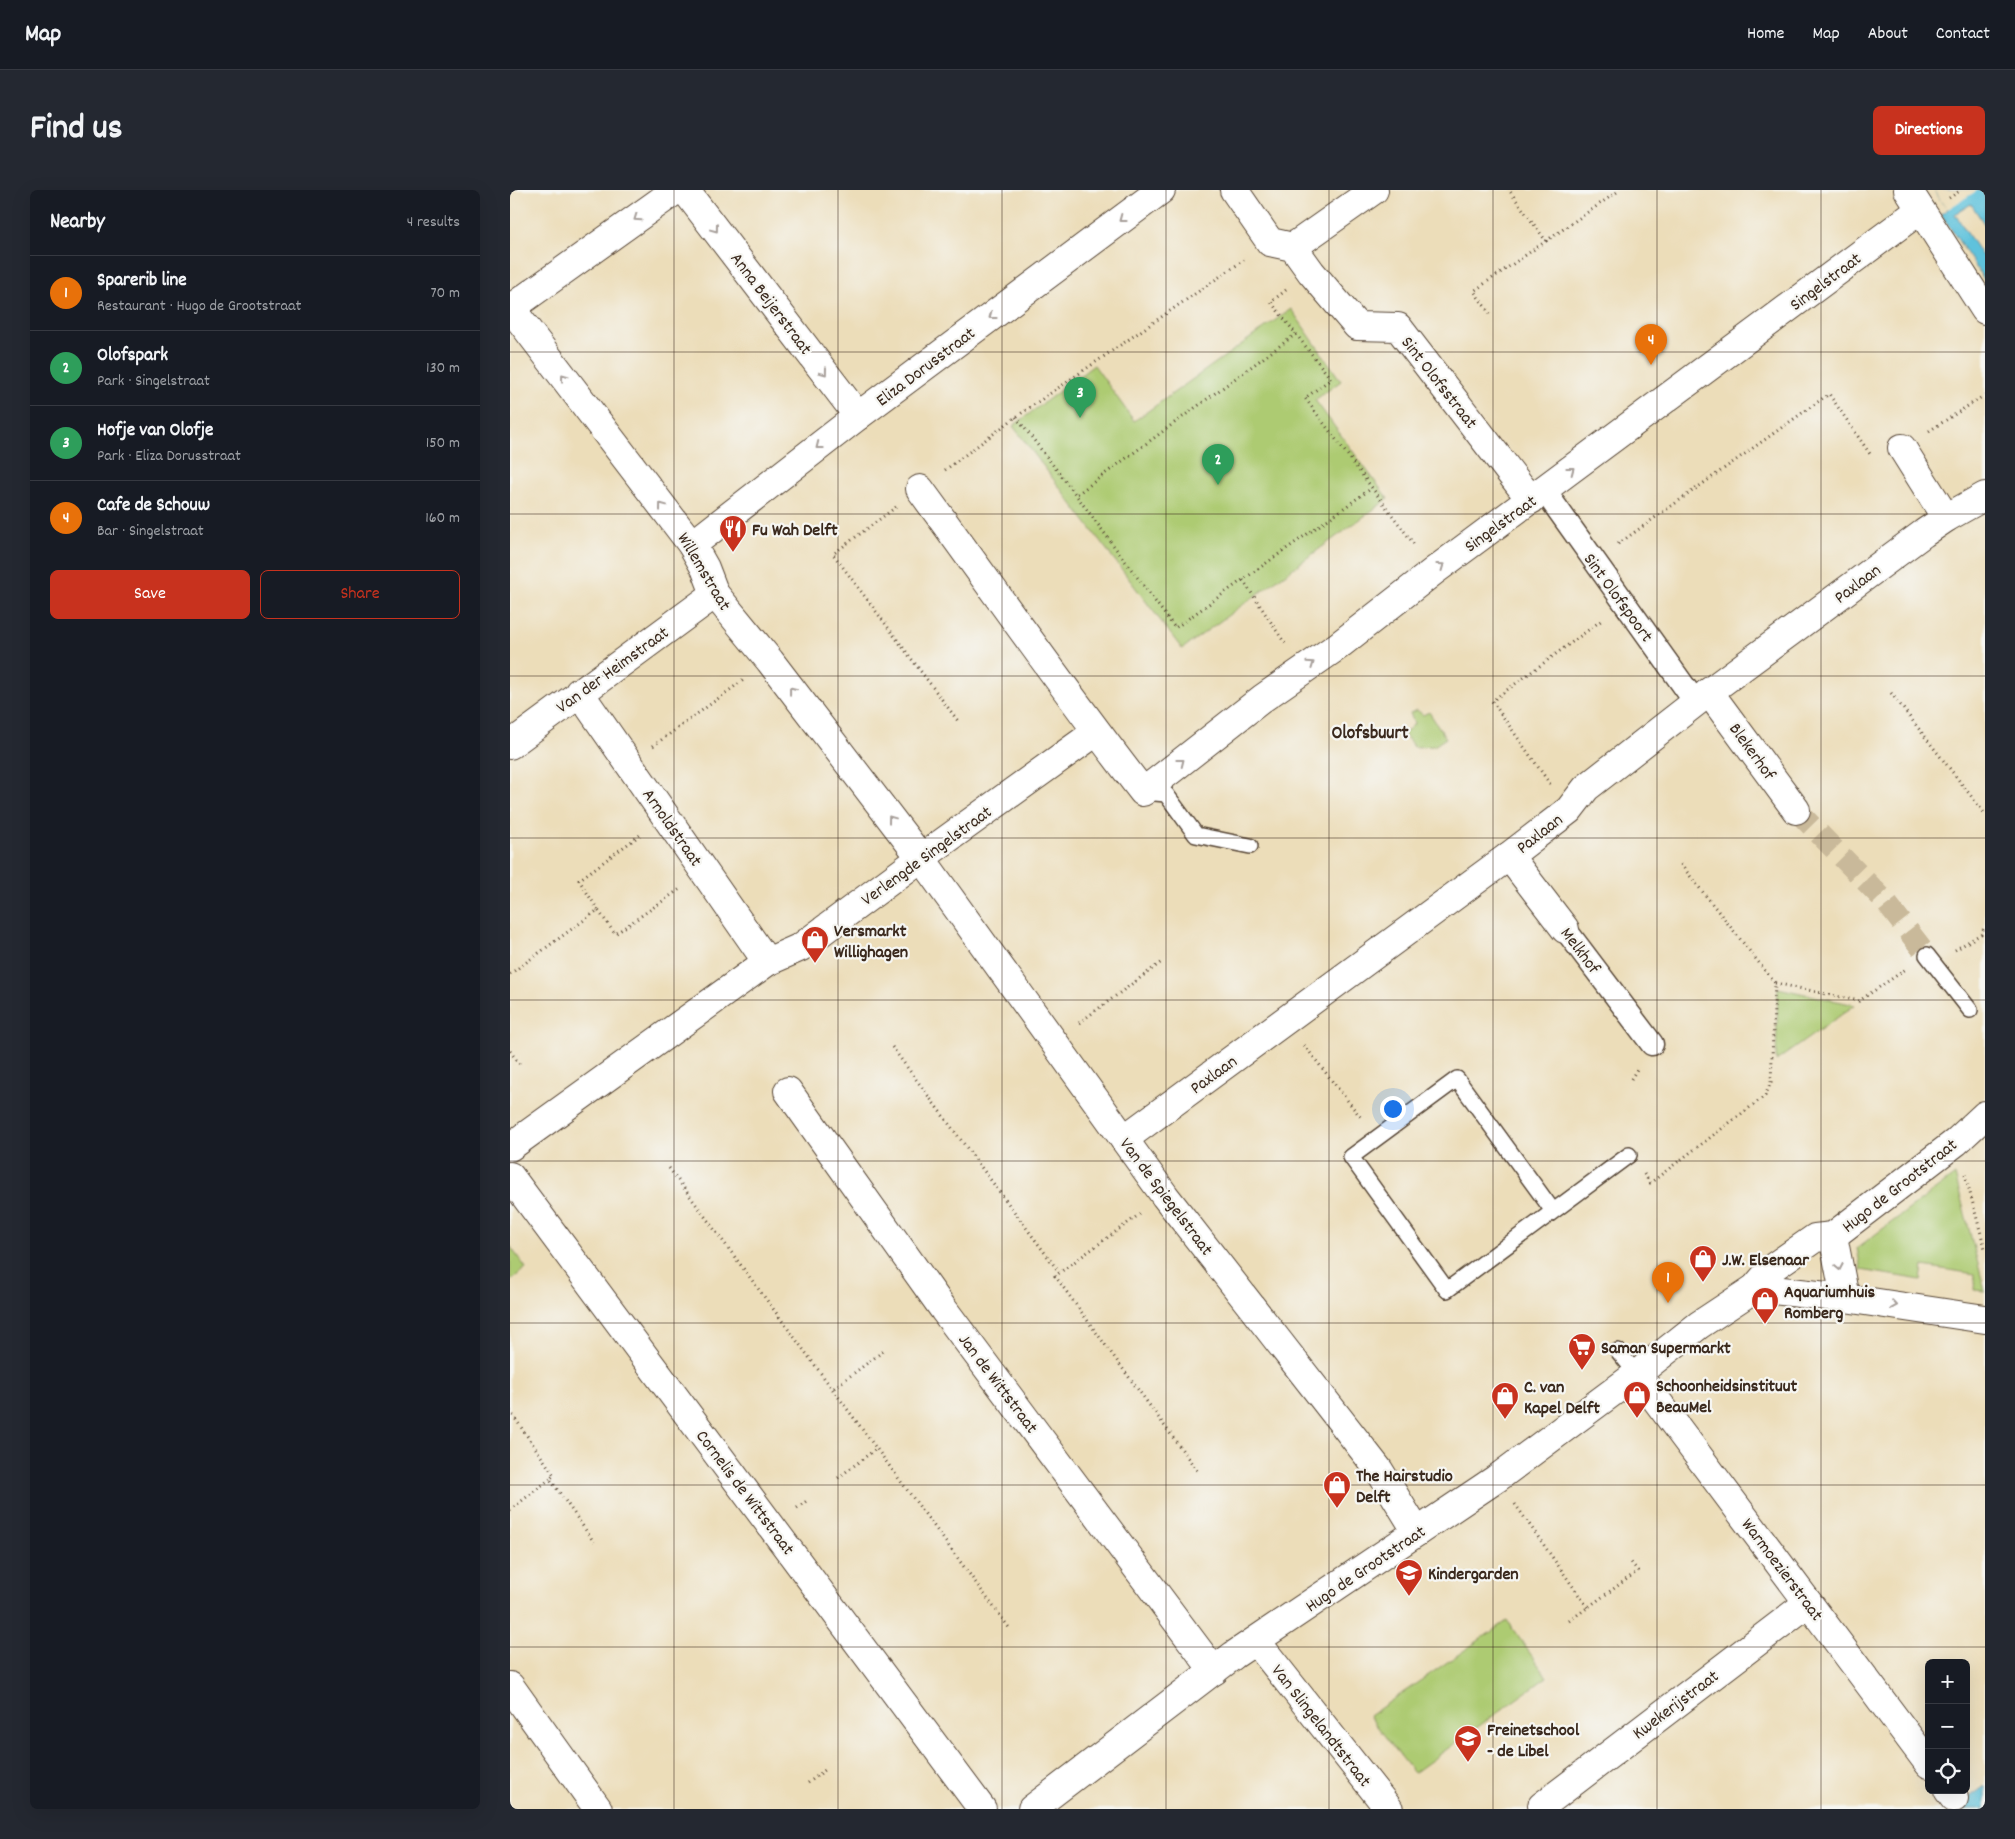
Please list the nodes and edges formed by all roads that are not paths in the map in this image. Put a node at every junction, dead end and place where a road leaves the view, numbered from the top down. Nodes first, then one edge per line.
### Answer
1 (676, 190) edge
2 (686, 190) edge
3 (1161, 190) edge
4 (1234, 190) edge
5 (1374, 190) edge
6 (1914, 200) edge
7 (1282, 244) junction
8 (510, 308) edge
9 (1985, 310) edge
10 (858, 416) junction
11 (1902, 448) road end
12 (920, 489) road end
13 (1537, 495) junction
14 (1985, 496) edge
15 (1946, 518) junction
16 (692, 545) junction
17 (715, 594) junction
18 (579, 692) junction
19 (1702, 698) junction
20 (1096, 732) junction
21 (510, 745) edge
22 (1143, 792) junction
23 (1796, 810) tunnel mouth
24 (1250, 846) dead end
25 (1509, 856) junction
26 (921, 858) junction
27 (1565, 930) joint
28 (1927, 955) tunnel mouth
29 (767, 962) junction
30 (1970, 1010) dead end
31 (1652, 1044) dead end
32 (788, 1091) dead end
33 (1985, 1115) edge
34 (1124, 1139) junction
35 (510, 1147) edge
36 (1628, 1155) road end
37 (510, 1176) edge
38 (1553, 1211) junction
39 (1833, 1236) junction
40 (1755, 1288) junction
41 (1845, 1298) junction
42 (1985, 1319) edge
43 (1618, 1351) dead end
44 (1637, 1374) junction
45 (1417, 1532) junction
46 (1808, 1604) junction
47 (1256, 1641) junction
48 (1214, 1671) junction
49 (510, 1686) edge
50 (1925, 1759) edge
51 (1542, 1806) dead end
52 (598, 1809) edge
53 (982, 1809) edge
54 (1032, 1809) edge
55 (1388, 1809) edge

1 -> 8 street
2 -> 10 street, Anna Beijerstraat
3 -> 10 street, Eliza Dorusstraat
4 - 7 street, Sint Olofsstraat
5 - 7 street
6 - 9 street
13 -> 6 street, Singelstraat
7 - 13 street, Sint Olofsstraat
16 -> 8 street, Willemstraat
10 -> 16 street, Eliza Dorusstraat
11 - 15 street
12 - 20 street
13 - 19 street, Sint Olofspoort
22 -> 13 street, Singelstraat
14 - 15 street, Paxlaan
15 - 19 street, Paxlaan
16 - 17 street, Willemstraat
17 - 18 street, Van der Heimstraat
26 -> 17 street, Willemstraat
18 - 21 street, Van der Heimstraat
18 - 29 street, Arnoldstraat
19 - 23 street, Blekerhof
19 - 25 street, Paxlaan
20 - 22 street
20 - 26 street, Verlengde Singelstraat
22 - 24 lane
25 - 27 street, Melkhof
25 - 34 street, Paxlaan
26 - 29 street, Verlengde Singelstraat
26 - 34 street, Van de Spiegelstraat
27 - 31 street, Melkhof
28 - 30 lane
29 - 35 street, Verlengde Singelstraat
32 - 48 street, Jan de Wittstraat
33 - 39 street, Hugo de Grootstraat
34 - 45 street, Van de Spiegelstraat
36 - 38 lane
37 - 53 street, Cornelis de Wittstraat
38 - 38 lane
39 - 40 street, Hugo de Grootstraat
39 -> 41 street
40 - 41 street
40 - 44 street, Hugo de Grootstraat
41 -> 42 street
43 - 44 lane
44 - 45 street, Hugo de Grootstraat
44 - 46 street, Warmoezierstraat
45 - 47 street, Hugo de Grootstraat
46 - 50 street, Warmoezierstraat
46 - 51 street, Kwekerijstraat
47 - 48 street, Hugo de Grootstraat
47 - 55 street, Van Slingelandtstraat
48 - 54 street, Hugo de Grootstraat
49 - 52 street

